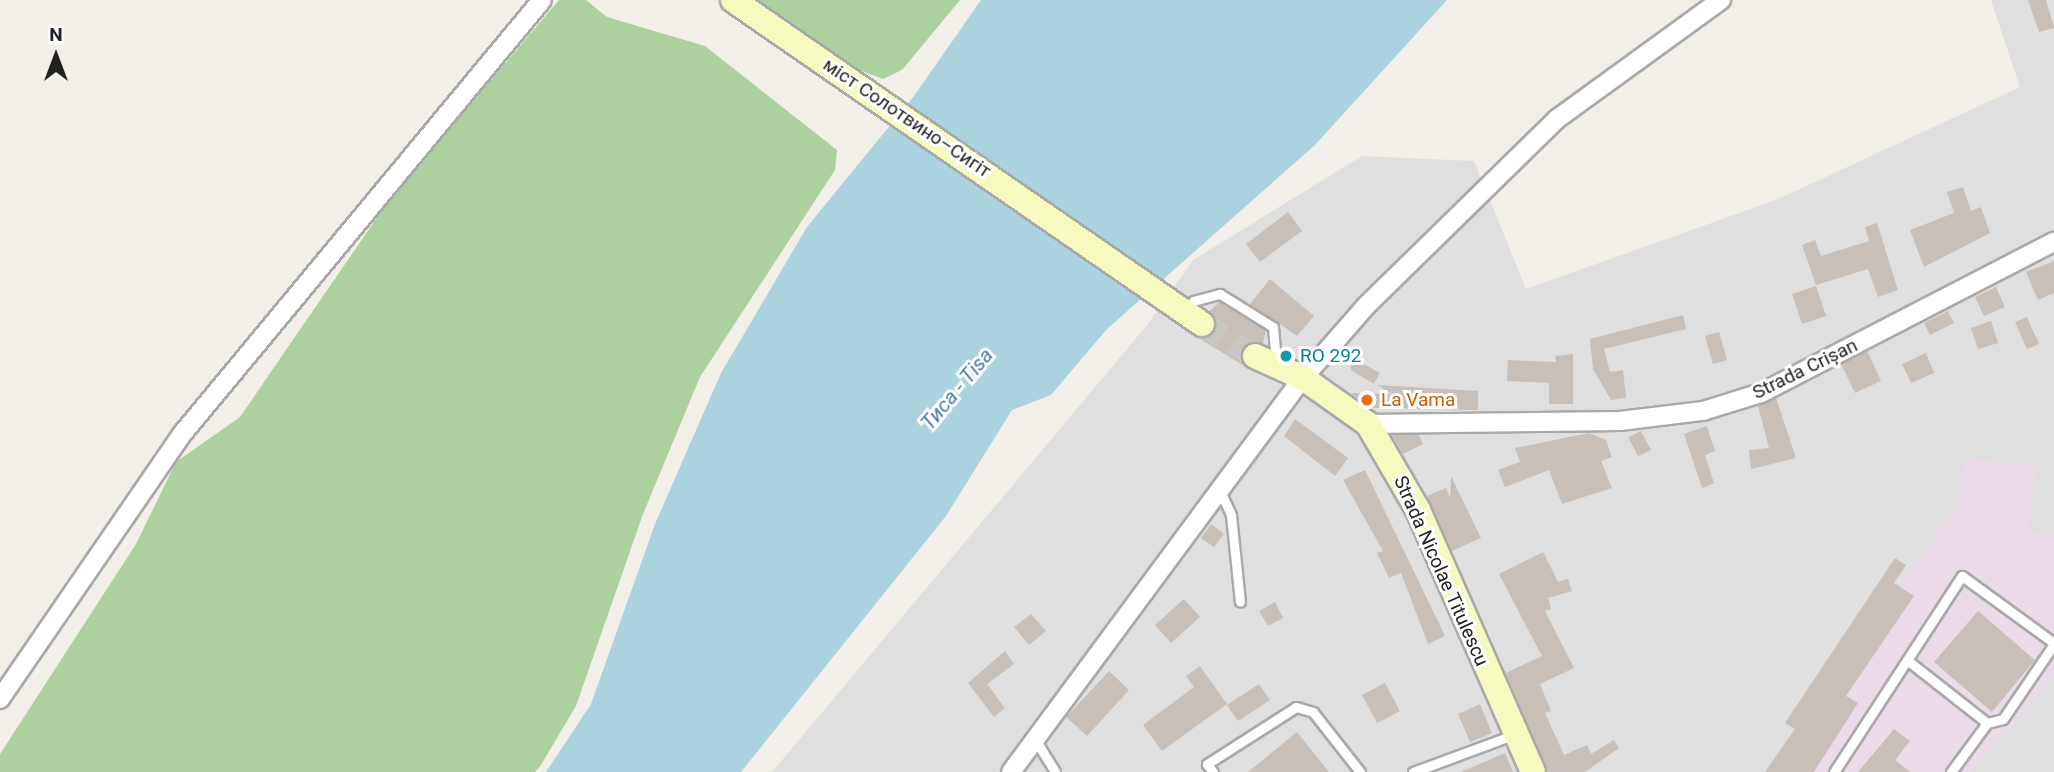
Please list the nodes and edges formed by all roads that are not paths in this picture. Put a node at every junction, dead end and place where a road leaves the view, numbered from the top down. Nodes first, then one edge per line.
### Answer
1 (542, 0) edge
2 (1721, 0) edge
3 (734, 1) edge
4 (2054, 242) edge
5 (1188, 305) joint
6 (1276, 359) junction
7 (1367, 424) junction
8 (1220, 491) junction
9 (1240, 602) dead end
10 (2054, 644) edge
11 (1907, 660) junction
12 (0, 699) edge
13 (1987, 723) junction
14 (1513, 735) junction
15 (1036, 741) junction
16 (1011, 772) edge
17 (1055, 772) edge
18 (1213, 772) edge
19 (1360, 772) edge
20 (1413, 772) edge
21 (1533, 772) edge
22 (1834, 772) edge
23 (1951, 772) edge

1 - 12 street
2 - 6 street
3 - 5 street, міст Солотвино–Сигіт
4 - 7 street, Strada Crișan
5 - 6 lane
6 - 7 street, Strada Nicolae Titulescu
6 - 8 street
7 - 14 street, Strada Nicolae Titulescu
8 - 9 lane
8 - 15 street
10 - 11 lane
10 - 13 lane
11 - 13 lane
11 - 22 lane
13 - 23 lane
14 - 20 lane
14 - 21 street, Strada Nicolae Titulescu
15 - 16 street
15 - 17 lane
18 - 19 lane

